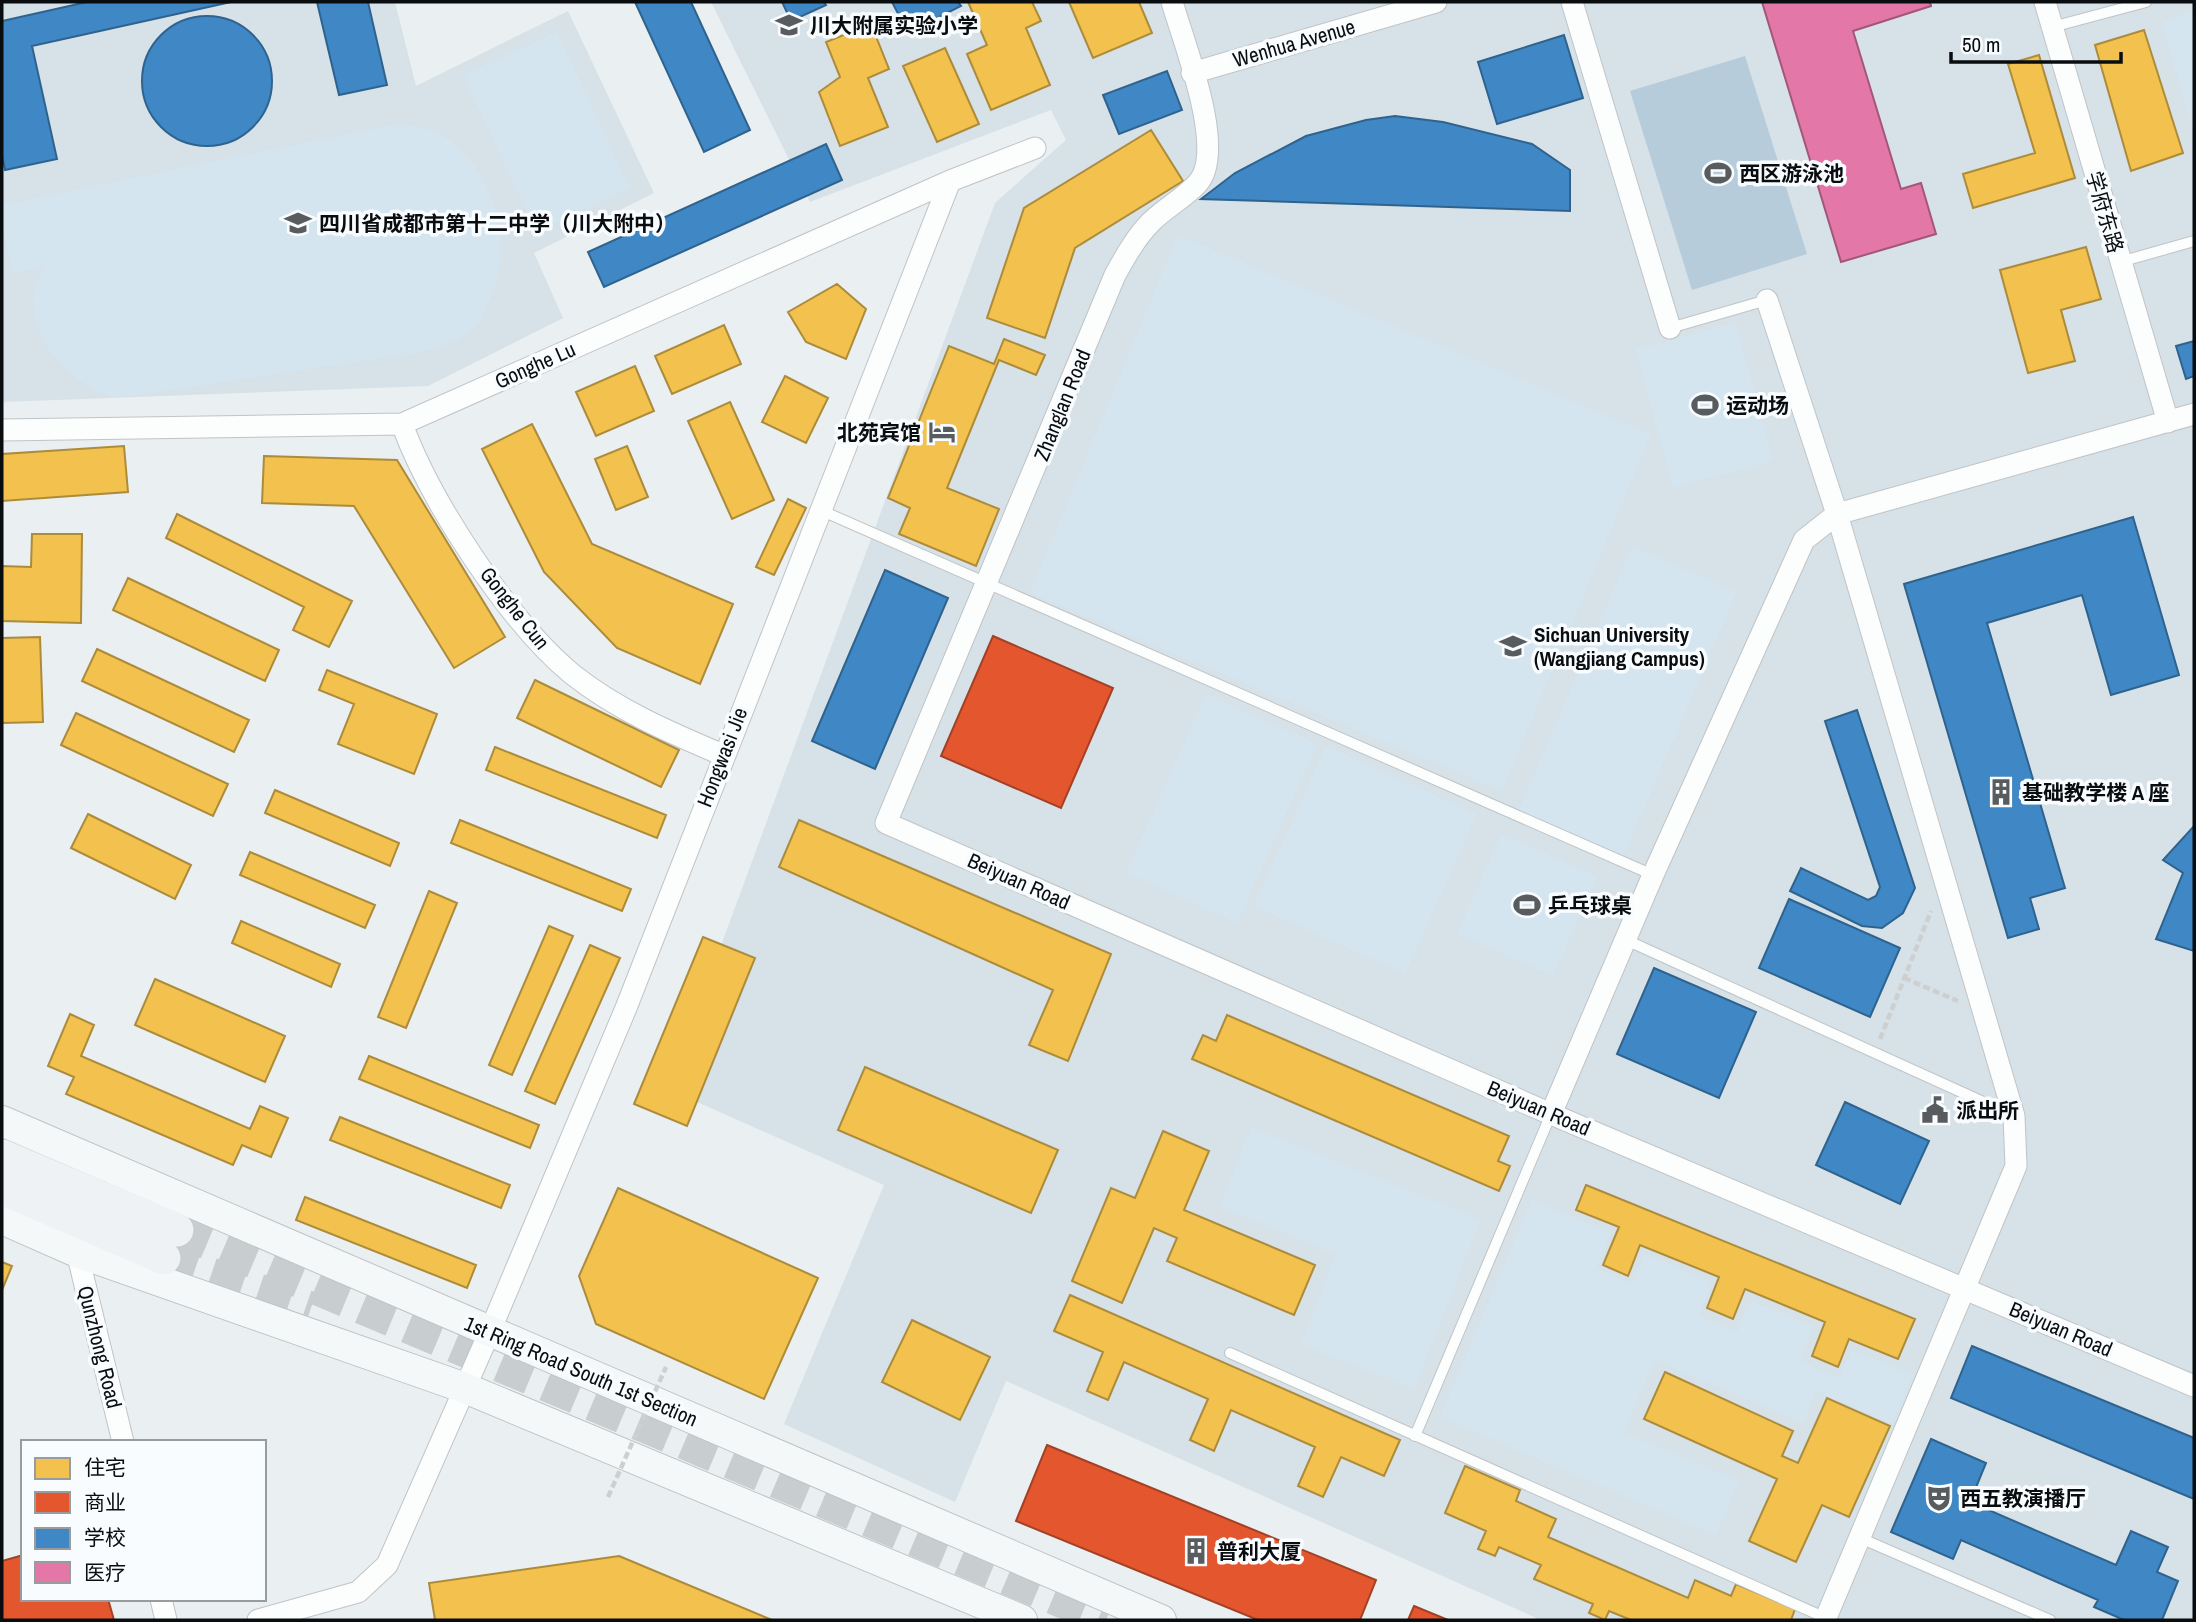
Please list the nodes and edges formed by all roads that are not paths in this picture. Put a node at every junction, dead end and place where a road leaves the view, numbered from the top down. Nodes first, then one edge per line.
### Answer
1 (1172, 2) edge
2 (1437, 2) edge
3 (1572, 2) edge
4 (2045, 2) edge
5 (2146, 2) edge
6 (2052, 27) junction
7 (1192, 73) junction
8 (1035, 148) dead end
9 (950, 181) junction
10 (2194, 242) edge
11 (2120, 262) junction
12 (1767, 300) joint
13 (1670, 328) joint
14 (2194, 414) edge
15 (2168, 422) junction
16 (402, 424) junction
17 (2, 430) edge
18 (820, 510) junction
19 (1837, 513) junction
20 (989, 583) junction
21 (723, 755) junction
22 (886, 823) joint
23 (1653, 874) junction
24 (1626, 940) junction
25 (1551, 1114) junction
26 (2014, 1116) junction
27 (2, 1121) edge
28 (2, 1156) edge
29 (2, 1188) edge
30 (2, 1219) edge
31 (77, 1252) junction
32 (1966, 1289) junction
33 (490, 1331) junction
34 (1230, 1353) dead end
35 (2194, 1386) edge
36 (465, 1388) junction
37 (1415, 1436) junction
38 (123, 1440) edge
39 (1860, 1538) junction
40 (161, 1601) edge
41 (1825, 1619) edge
42 (166, 1620) edge
43 (258, 1620) edge
44 (1022, 1620) edge
45 (1161, 1620) edge
46 (2050, 1620) edge

1 - 7 street, Zhanglan Road
2 - 7 street, Wenhua Avenue
3 - 13 street
4 - 6 street, 学府东路
5 - 6 lane
6 - 11 street, 学府东路
7 - 20 street, Zhanglan Road
8 - 9 street, Gonghe Lu
9 - 16 street, Gonghe Lu
9 - 18 street, Hongwasi Jie
10 - 11 lane
11 - 15 street, 学府东路
12 - 13 lane
12 - 19 street
14 - 15 street
15 - 19 street
16 - 17 street, Gonghe Lu
16 - 21 street, Gonghe Cun
18 - 20 lane
18 - 21 street, Hongwasi Jie
19 - 23 street
19 - 26 street
20 - 22 street, Zhanglan Road
20 - 23 lane
21 - 33 street, Hongwasi Jie
22 - 25 street, Beiyuan Road
23 - 24 street
24 - 25 street
24 - 26 lane
25 - 32 street, Beiyuan Road
25 - 37 lane
26 - 32 street
27 - 33 main road, 1st Ring Road South 1st Section
28 - 29 main road
30 - 31 main road
31 - 36 main road
31 - 38 street, Qunzhong Road
32 - 35 street, Beiyuan Road
32 - 39 street
33 - 36 street, Hongwasi Jie
33 - 45 main road, 1st Ring Road South 1st Section
34 - 37 lane
36 - 43 street, Hongwasi Jie
36 - 44 main road
37 - 41 lane
39 - 41 street
39 - 46 lane
40 - 42 street

